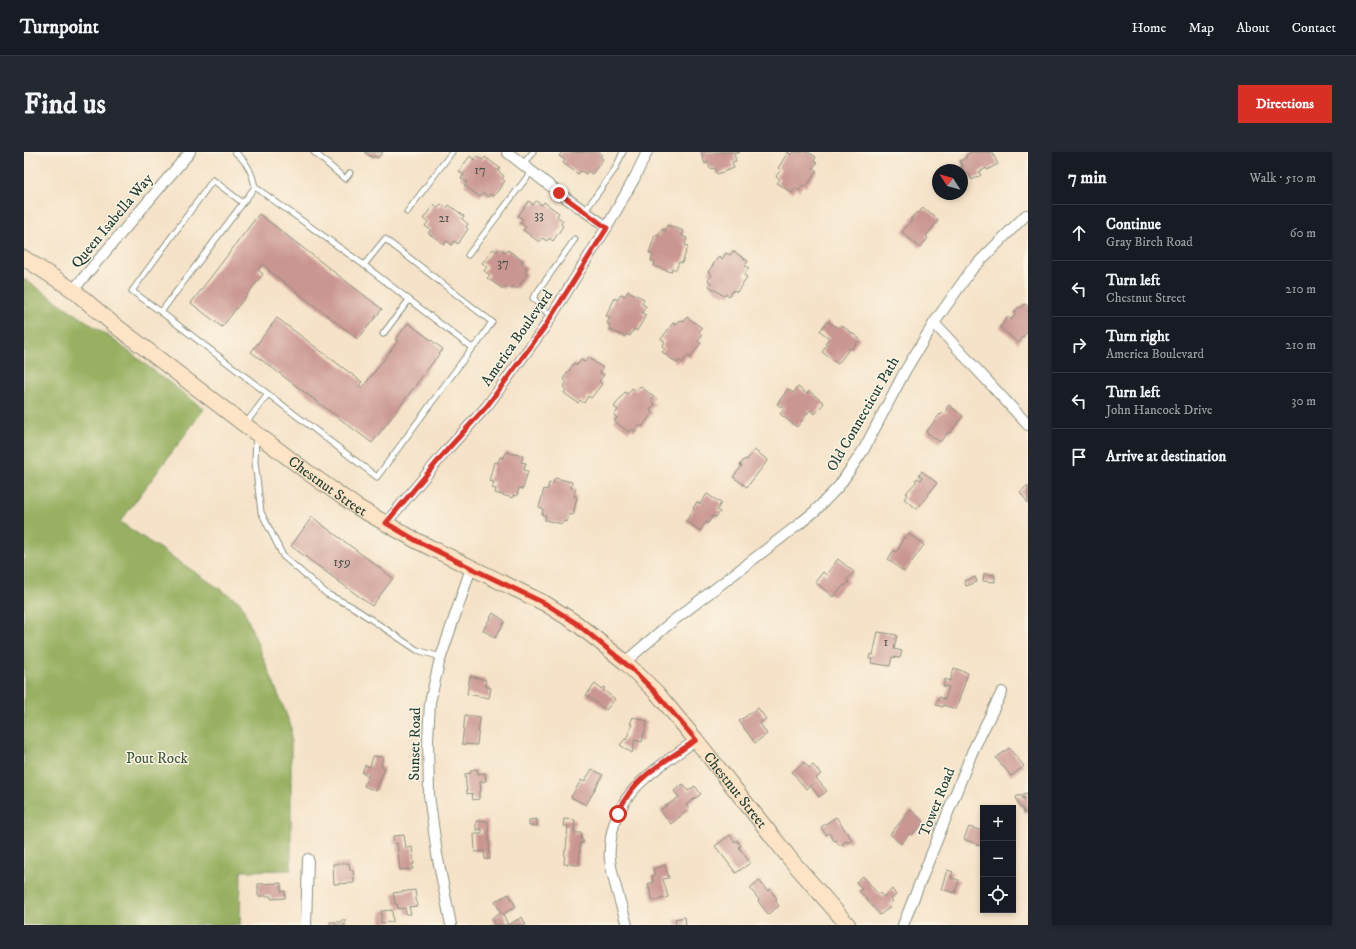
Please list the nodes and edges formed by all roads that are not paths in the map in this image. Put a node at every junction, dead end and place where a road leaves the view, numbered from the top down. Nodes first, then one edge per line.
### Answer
1 (190, 152) edge
2 (235, 152) edge
3 (314, 152) edge
4 (452, 152) edge
5 (507, 152) edge
6 (532, 152) edge
7 (623, 152) edge
8 (647, 152) edge
9 (522, 164) junction
10 (531, 172) junction
11 (350, 173) dead end
12 (256, 187) junction
13 (243, 203) junction
14 (584, 211) junction
15 (407, 212) dead end
16 (1026, 215) dead end
17 (607, 228) junction
18 (575, 239) dead end
19 (468, 255) dead end
20 (24, 258) edge
21 (364, 265) junction
22 (73, 290) junction
23 (409, 300) junction
24 (161, 312) junction
25 (551, 317) junction
26 (934, 323) junction
27 (383, 334) dead end
28 (472, 348) junction
29 (268, 394) junction
30 (1028, 425) edge
31 (250, 429) junction
32 (386, 523) junction
33 (471, 568) junction
34 (441, 657) junction
35 (625, 662) junction
36 (1002, 692) dead end
37 (696, 740) junction
38 (308, 859) dead end
39 (306, 925) edge
40 (451, 925) edge
41 (627, 925) edge
42 (848, 925) edge
43 (903, 925) edge

1 - 22 street, Queen Isabella Way
2 - 12 lane
3 - 11 lane
4 - 15 lane
5 - 9 street
6 - 9 lane
7 - 14 lane
8 - 17 street, America Boulevard
9 - 10 street
10 - 14 street
10 - 19 lane
12 - 13 lane
12 - 21 lane
13 - 24 lane
13 - 24 lane
14 - 17 street
16 - 26 street, Old Connecticut Path
17 - 25 street, America Boulevard
18 - 25 lane
20 - 22 main road, Chestnut Street
21 - 23 lane
21 - 28 lane
22 - 31 main road, Chestnut Street
23 - 27 lane
23 - 28 lane
24 - 29 lane
25 - 32 street, America Boulevard
26 - 30 street
26 - 35 street, Old Connecticut Path
28 - 29 lane
29 - 31 lane
31 - 32 main road, Chestnut Street
31 - 34 lane
32 - 33 main road, Chestnut Street
33 - 34 street, Sunset Road
33 - 35 main road, Chestnut Street
34 - 40 street, Sunset Road
35 - 37 main road, Chestnut Street
36 - 43 street, Tower Road
37 - 41 street
37 - 42 main road, Chestnut Street
38 - 39 street

